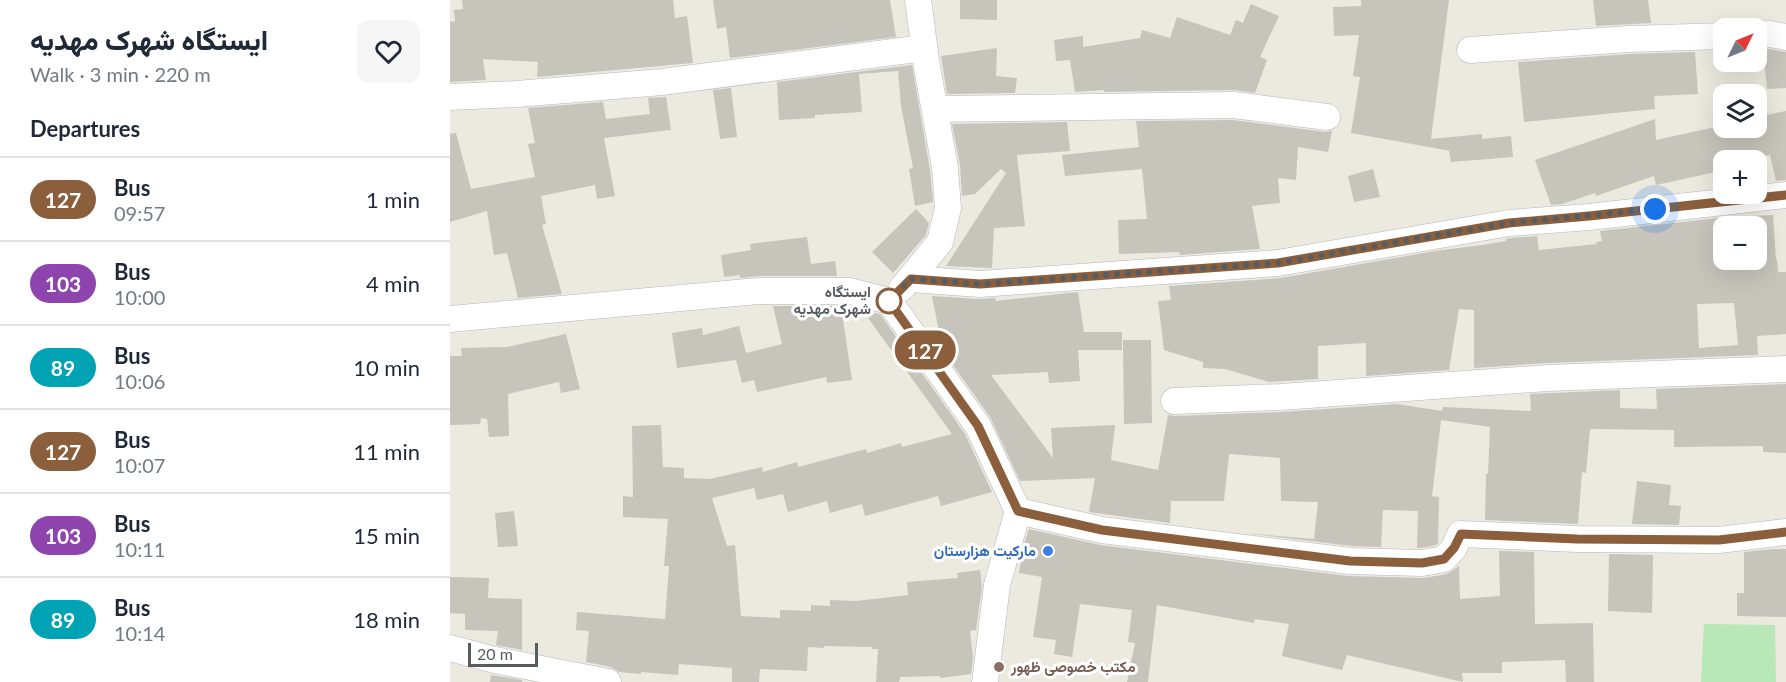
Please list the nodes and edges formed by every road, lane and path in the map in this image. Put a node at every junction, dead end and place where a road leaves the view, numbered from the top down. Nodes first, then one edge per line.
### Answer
1 (918, 0) edge
2 (1767, 34) edge
3 (1713, 36) edge
4 (1786, 37) edge
5 (924, 48) junction
6 (1470, 50) dead end
7 (450, 97) edge
8 (935, 109) junction
9 (1327, 117) dead end
10 (1786, 195) edge
11 (911, 279) junction
12 (889, 301) junction
13 (450, 320) edge
14 (1786, 369) edge
15 (1174, 401) dead end
16 (1018, 511) junction
17 (1786, 532) edge
18 (450, 648) edge
19 (608, 682) edge
20 (985, 682) edge

1 - 5 street
2 - 4 street
3 - 6 street
5 - 7 street
5 - 8 street
8 - 9 street
8 - 11 street
10 - 11 street
11 - 12 street
12 - 13 street
12 - 16 street
14 - 15 street
16 - 17 street
16 - 20 street
18 - 19 street

